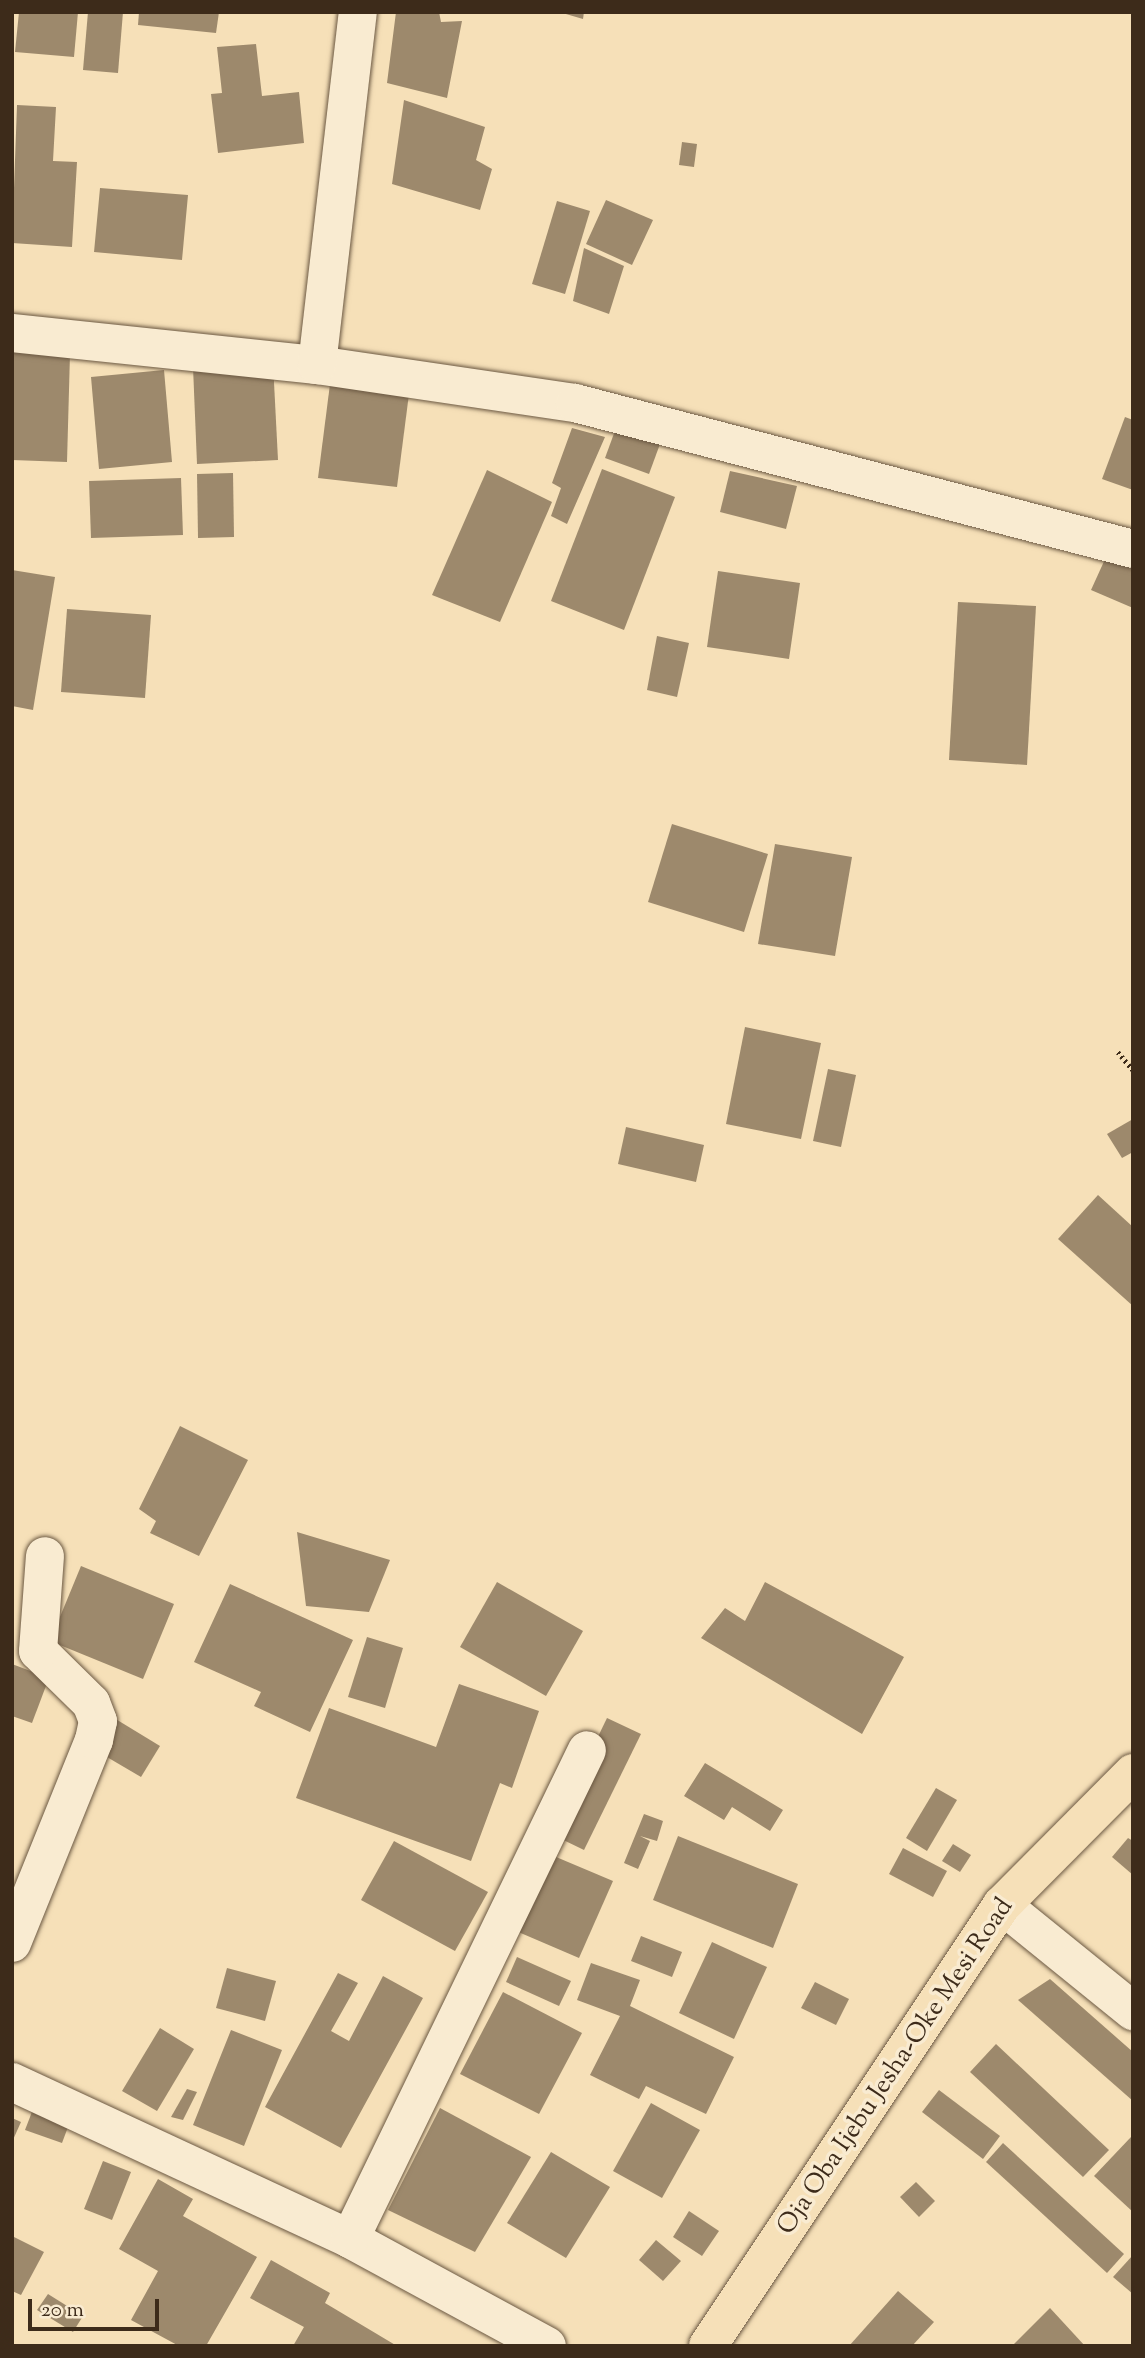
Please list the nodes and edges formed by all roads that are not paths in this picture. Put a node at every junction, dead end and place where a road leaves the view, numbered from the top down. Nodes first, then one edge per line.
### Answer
1 (358, 12) edge
2 (12, 333) edge
3 (317, 365) junction
4 (1133, 549) edge
5 (45, 1556) dead end
6 (587, 1751) dead end
7 (1133, 1773) edge
8 (1002, 1905) junction
9 (12, 1943) edge
10 (1133, 2011) edge
11 (12, 2082) edge
12 (350, 2239) junction
13 (547, 2346) edge
14 (708, 2346) edge

1 - 3 street
2 - 3 street
3 - 4 street
5 - 9 street
6 - 12 street
7 - 8 main road, Oja Oba Ijebu Jesha-Oke Mesi Road
8 - 10 street
8 - 14 main road, Oja Oba Ijebu Jesha-Oke Mesi Road
11 - 12 street
12 - 13 street

